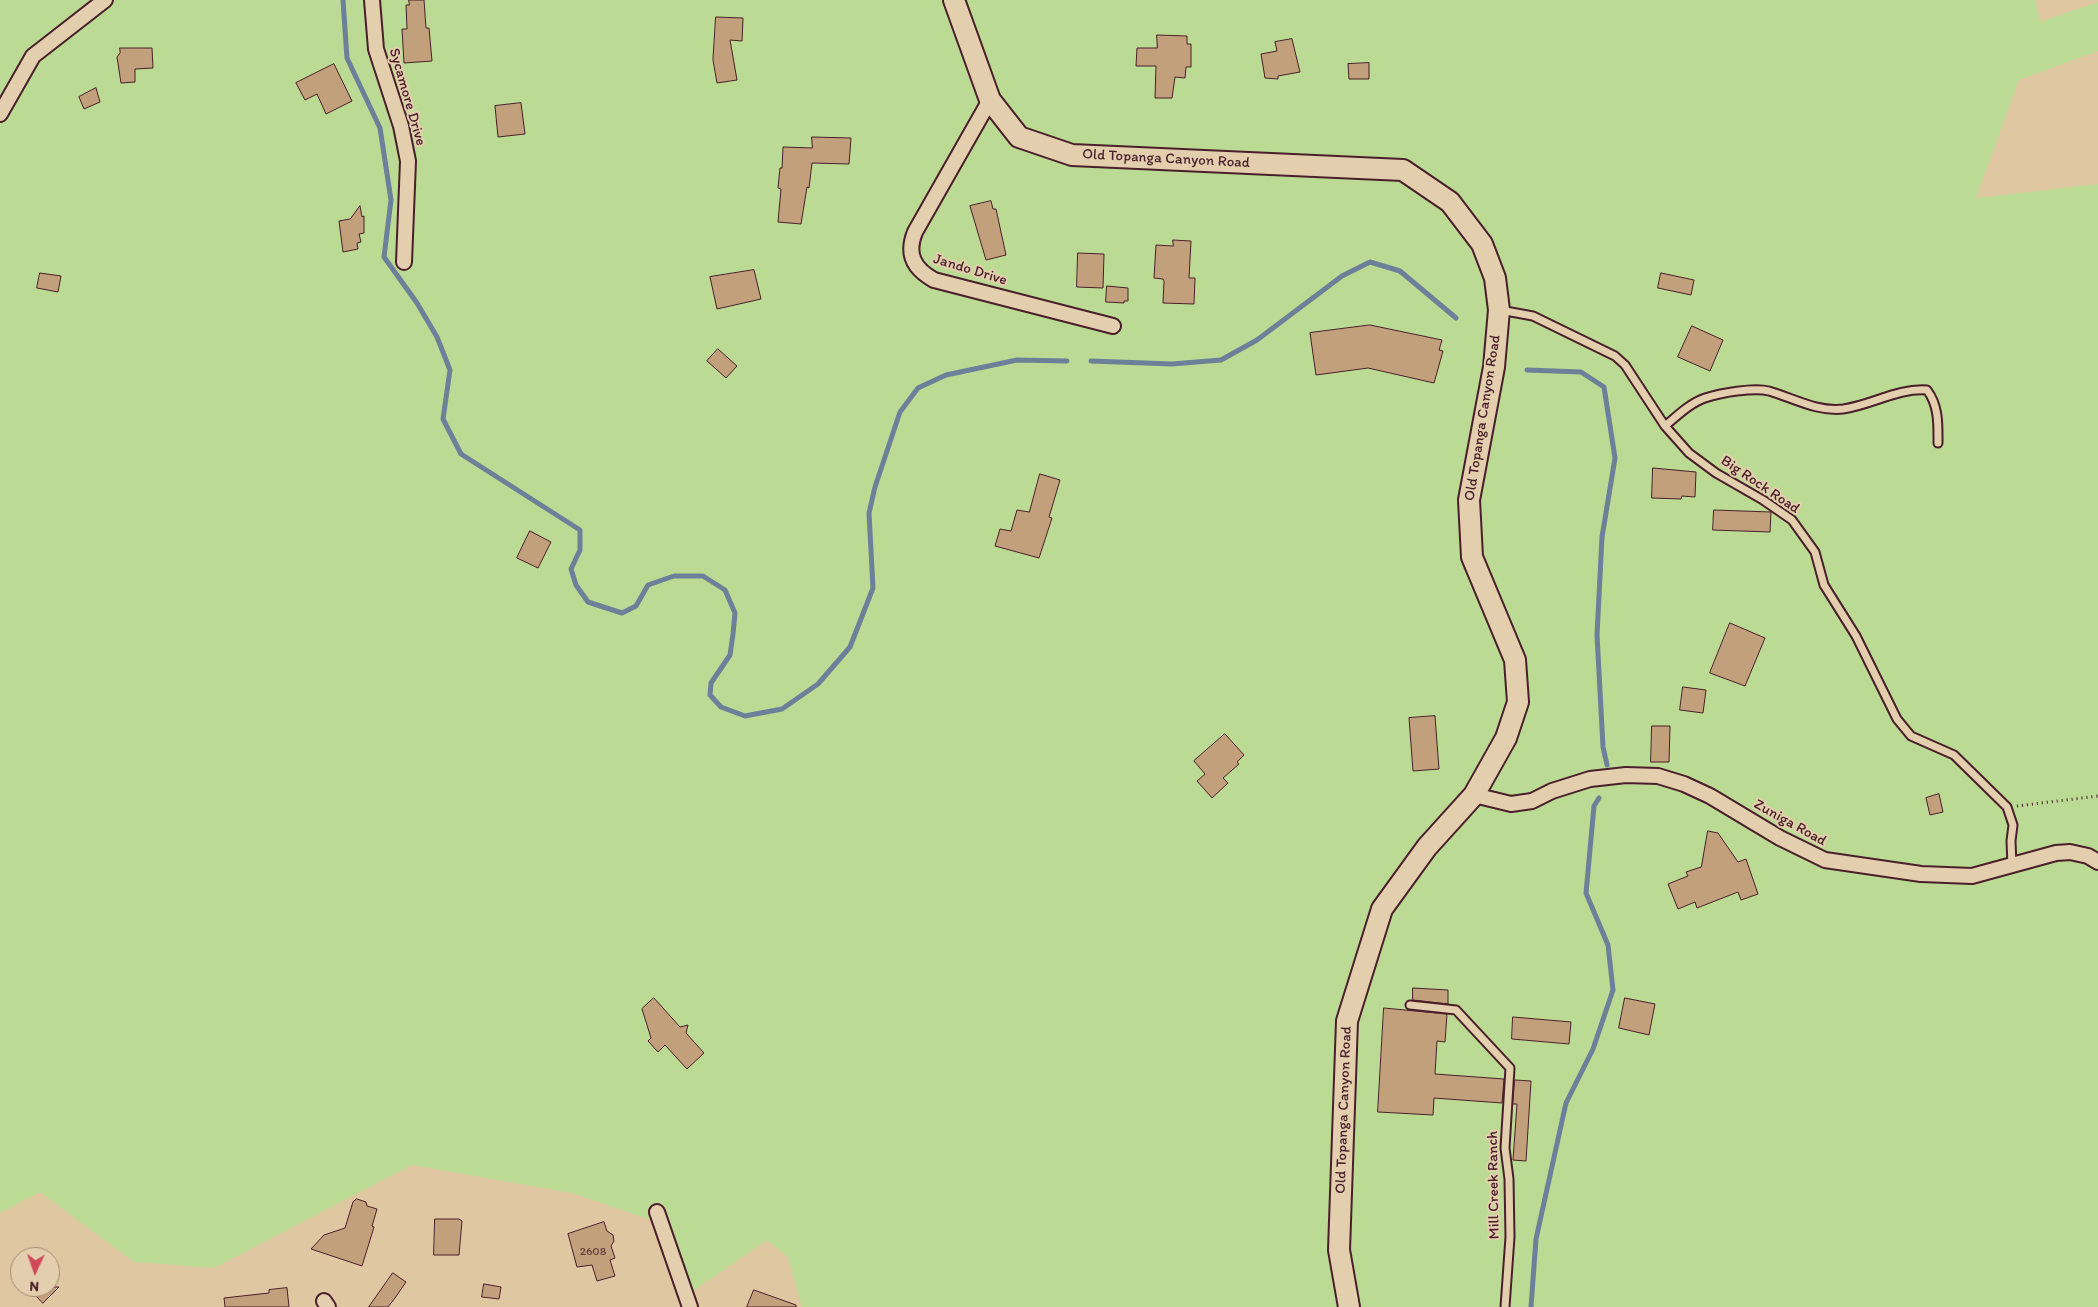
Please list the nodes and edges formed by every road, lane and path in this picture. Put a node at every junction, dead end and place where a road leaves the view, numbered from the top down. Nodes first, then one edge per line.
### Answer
1 (105, 0) edge
2 (372, 0) edge
3 (954, 0) edge
4 (990, 100) junction
5 (0, 114) edge
6 (404, 262) dead end
7 (1499, 310) junction
8 (1113, 326) dead end
9 (1665, 426) junction
10 (1938, 443) dead end
11 (1474, 795) junction
12 (2098, 796) edge
13 (2007, 807) junction
14 (2098, 862) edge
15 (2012, 865) junction
16 (1410, 1005) dead end
17 (657, 1212) dead end
18 (690, 1307) edge
19 (1349, 1307) edge
20 (1505, 1307) edge

1 - 5 street
2 - 6 street, Sycamore Drive
3 - 4 main road, Old Topanga Canyon Road
4 - 7 main road, Old Topanga Canyon Road
4 - 8 street, Jando Drive
7 - 9 lane, Big Rock Road
7 - 11 main road, Old Topanga Canyon Road
9 - 10 lane
9 - 13 lane, Big Rock Road
11 - 15 street, Zuniga Road
11 - 19 main road, Old Topanga Canyon Road
12 - 13 path
13 - 15 lane
14 - 15 street, Zuniga Road
16 - 20 lane, Mill Creek Ranch
17 - 18 street

